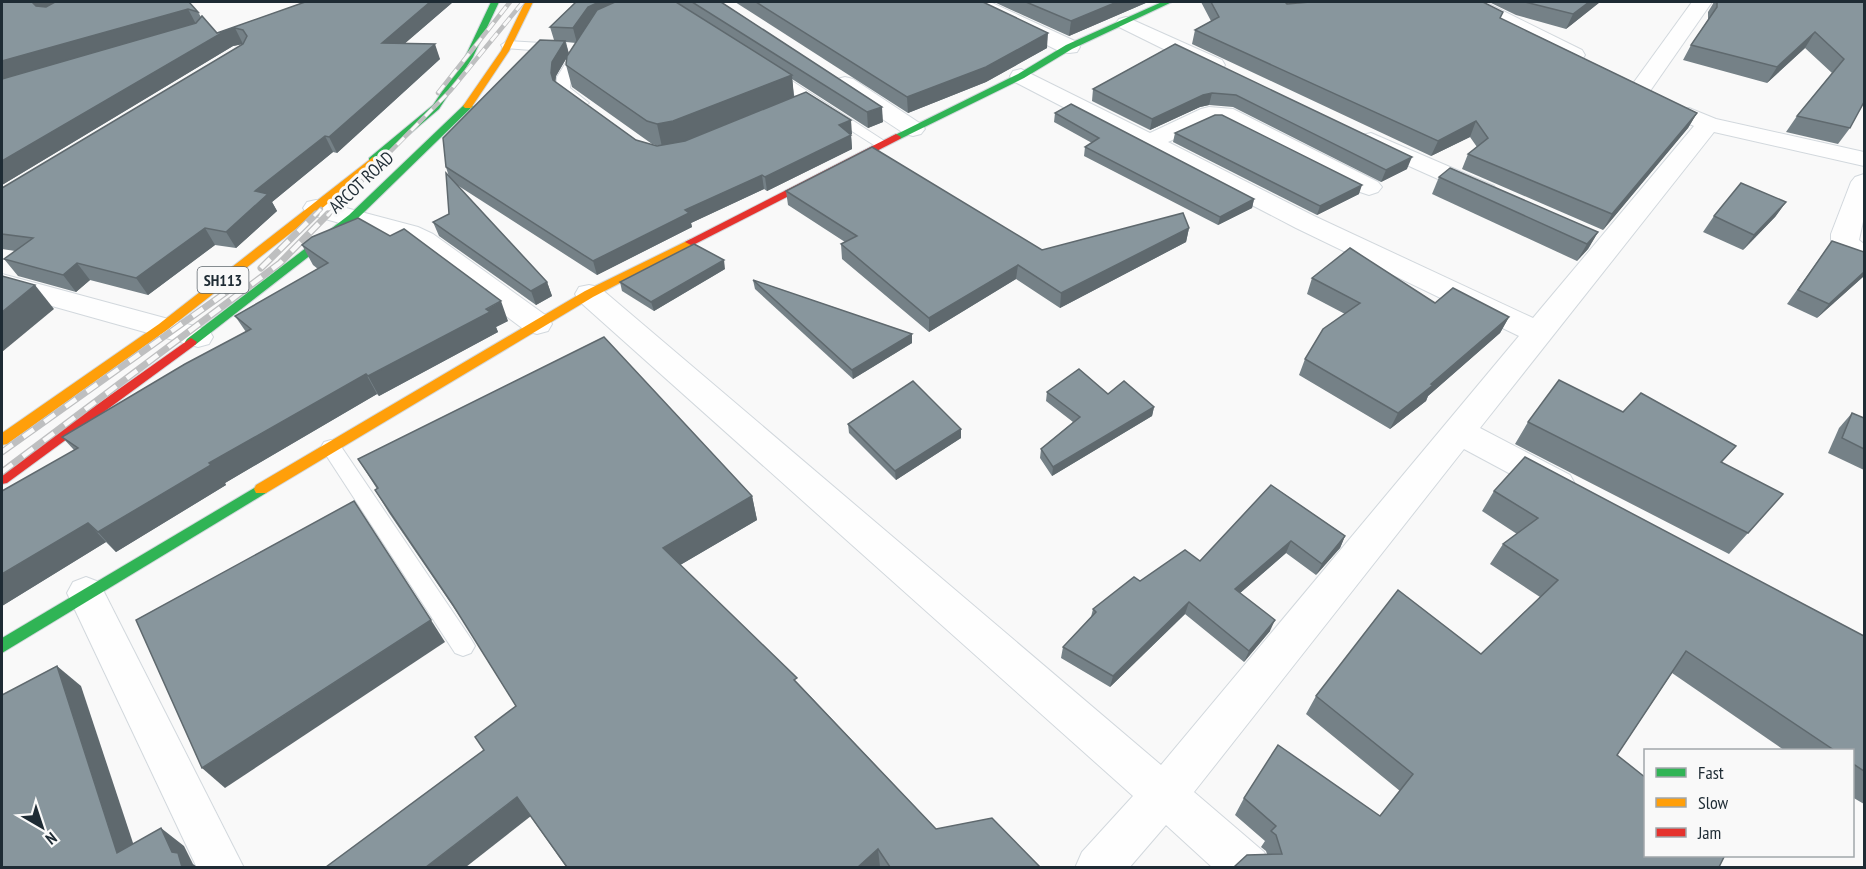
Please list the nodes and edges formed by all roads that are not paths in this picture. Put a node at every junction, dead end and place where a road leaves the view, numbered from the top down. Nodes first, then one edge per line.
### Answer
1 (495, 2) edge
2 (529, 2) edge
3 (975, 2) edge
4 (1163, 2) edge
5 (1470, 2) edge
6 (1702, 2) edge
7 (1126, 23) junction
8 (591, 34) edge
9 (507, 45) junction
10 (1069, 47) junction
11 (581, 49) junction
12 (1587, 62) edge
13 (760, 67) edge
14 (826, 71) edge
15 (1232, 73) edge
16 (1021, 76) junction
17 (1619, 78) edge
18 (1656, 97) junction
19 (591, 109) edge
20 (1708, 124) junction
21 (913, 129) junction
22 (1348, 129) edge
23 (1149, 141) junction
24 (882, 144) junction
25 (1864, 159) edge
26 (1864, 182) edge
27 (1369, 187) dead end
28 (1505, 200) edge
29 (316, 207) junction
30 (353, 217) junction
31 (1864, 254) edge
32 (2, 283) edge
33 (589, 294) junction
34 (537, 324) junction
35 (162, 327) junction
36 (1539, 333) junction
37 (198, 337) junction
38 (1459, 432) junction
39 (2, 440) edge
40 (331, 447) junction
41 (2, 479) edge
42 (1583, 498) edge
43 (86, 592) junction
44 (2, 646) edge
45 (463, 646) edge
46 (1164, 795) junction
47 (220, 867) edge
48 (1098, 867) edge
49 (1248, 867) edge

1 - 29 main road, ARCOT ROAD / SH113
2 - 9 main road, ARCOT ROAD / SH113
3 - 10 street
4 - 7 main road
5 - 12 street
6 - 18 street
7 - 10 main road
7 - 15 street
8 - 11 lane
9 - 11 lane
9 - 30 main road, ARCOT ROAD / SH113
10 - 16 main road
11 - 19 lane
13 - 24 lane
14 - 21 street
16 - 21 main road
16 - 23 street
17 - 18 street
18 - 20 street
20 - 25 street
20 - 36 street
21 - 24 main road
22 - 28 street
23 - 27 street
23 - 36 street
24 - 33 main road
26 - 31 street
29 - 30 street
29 - 35 main road, ARCOT ROAD / SH113
30 - 34 street
30 - 37 main road, ARCOT ROAD / SH113
32 - 35 street
33 - 34 main road
33 - 46 street
34 - 40 main road
35 - 37 street
35 - 39 main road, ARCOT ROAD / SH113
36 - 38 street
37 - 41 main road, ARCOT ROAD / SH113
38 - 42 street
38 - 46 street
40 - 43 main road
40 - 45 lane
43 - 44 main road
43 - 47 street
46 - 48 street
46 - 49 street

